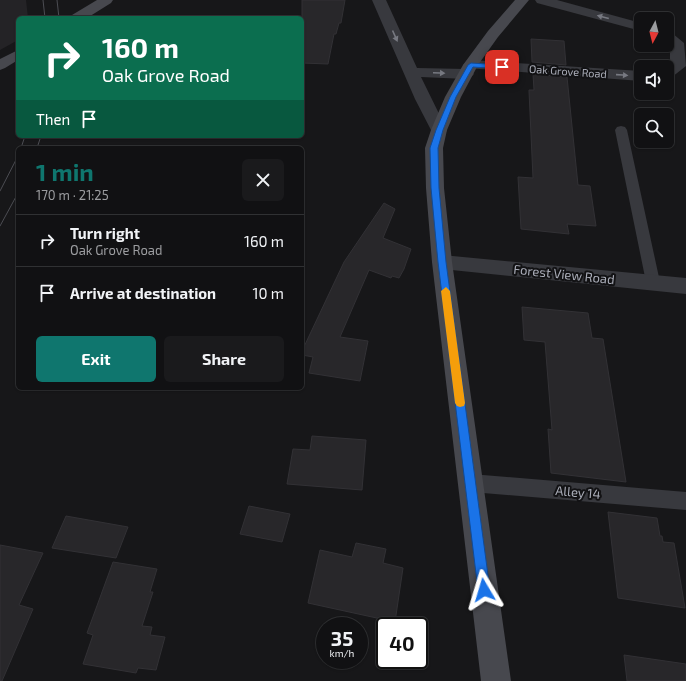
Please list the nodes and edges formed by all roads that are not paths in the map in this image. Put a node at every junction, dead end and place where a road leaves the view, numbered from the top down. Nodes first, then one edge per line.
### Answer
1 (106, 0) edge
2 (379, 0) edge
3 (522, 0) edge
4 (542, 0) edge
5 (80, 16) edge
6 (634, 25) edge
7 (674, 41) edge
8 (16, 55) edge
9 (0, 65) edge
10 (674, 69) edge
11 (469, 70) junction
12 (411, 72) junction
13 (634, 76) edge
14 (674, 78) edge
15 (686, 79) edge
16 (439, 130) junction
17 (621, 130) dead end
18 (442, 262) junction
19 (653, 282) junction
20 (686, 286) edge
21 (471, 483) junction
22 (686, 501) edge
23 (496, 681) edge

1 - 5 street
2 -> 12 street
3 - 11 street
6 -> 4 street
7 - 10 street
8 - 9 street
12 -> 11 street, Oak Grove Road
11 -> 13 street, Oak Grove Road
11 - 16 street
12 - 16 street
14 - 15 street
16 - 18 street
17 - 19 lane
18 - 19 street, Forest View Road
18 - 21 street
19 - 20 street, Forest View Road
21 - 22 lane, Alley 14
21 - 23 street

